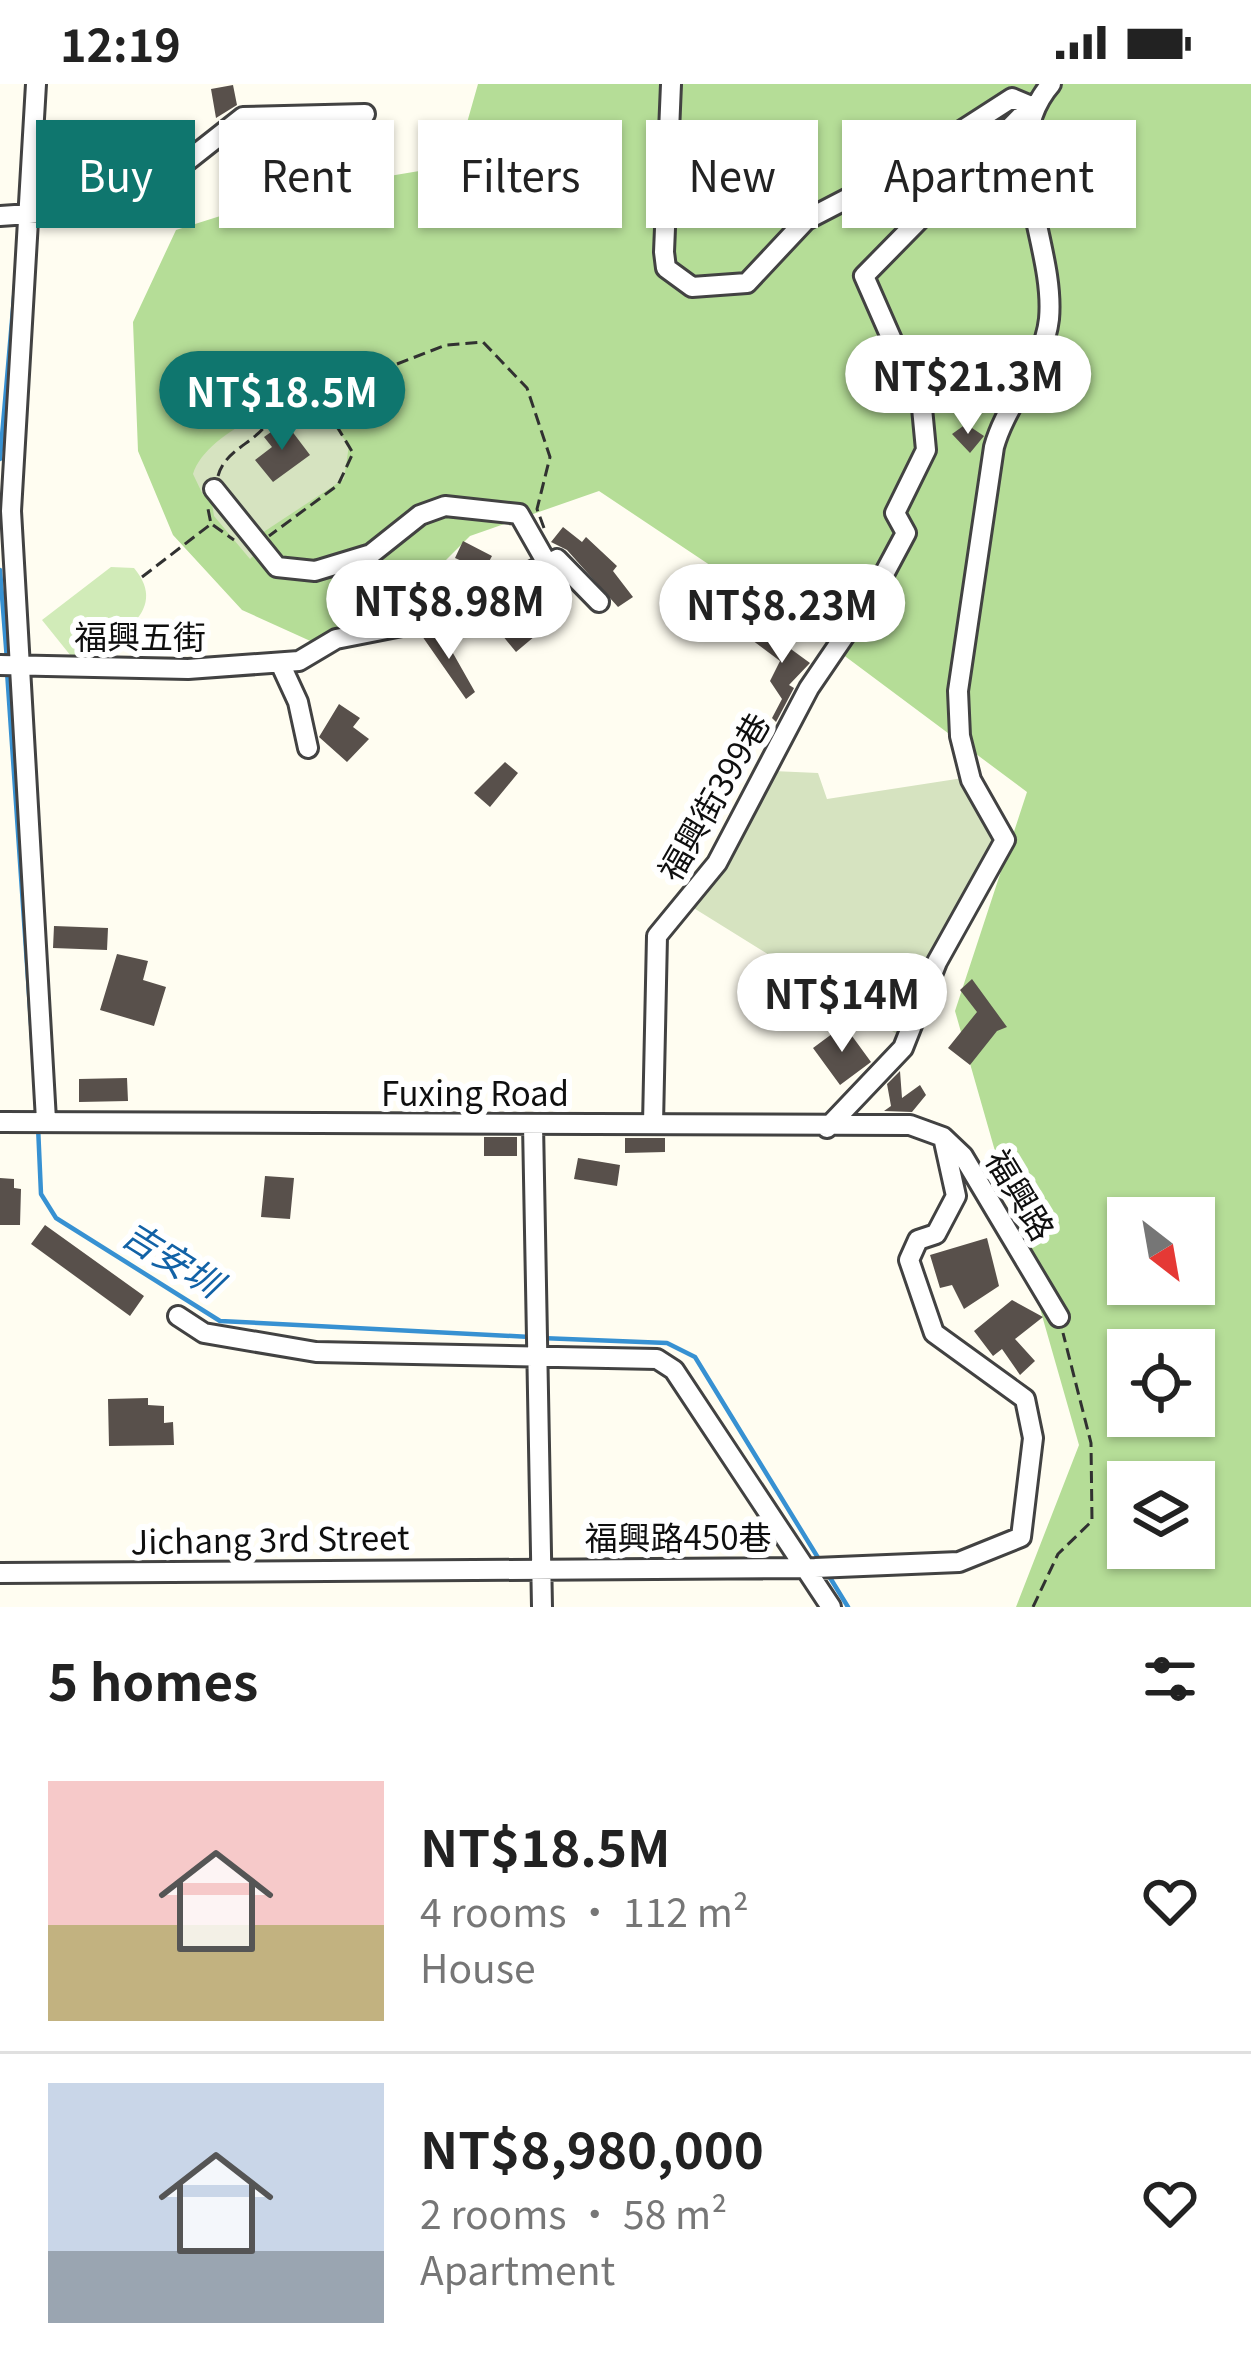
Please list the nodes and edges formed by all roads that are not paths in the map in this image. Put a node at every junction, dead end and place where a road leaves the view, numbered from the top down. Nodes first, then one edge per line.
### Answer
1 (36, 84) edge
2 (671, 84) edge
3 (1051, 84) edge
4 (1031, 106) junction
5 (365, 114) dead end
6 (0, 216) edge
7 (29, 218) junction
8 (210, 495) road end
9 (548, 565) junction
10 (598, 602) dead end
11 (280, 663) junction
12 (9, 666) edge
13 (308, 748) dead end
14 (38, 1121) junction
15 (0, 1122) edge
16 (533, 1124) junction
17 (653, 1124) junction
18 (827, 1128) junction
19 (943, 1136) junction
20 (178, 1316) dead end
21 (1059, 1317) road end
22 (539, 1353) junction
23 (542, 1568) junction
24 (810, 1568) junction
25 (0, 1573) edge
26 (542, 1607) edge
27 (831, 1607) edge

1 - 7 street
2 - 4 street
3 - 4 street
4 - 17 street, 福興街399巷
4 - 18 street
5 - 7 street
6 - 7 street
7 - 12 street
8 - 9 street
9 - 10 street
9 - 11 street, 福興五街
11 - 12 street, 福興五街
11 - 13 street
12 - 14 street
14 - 15 street, Fuxing Road
14 - 16 street, Fuxing Road
16 - 17 street, Fuxing Road
16 - 22 street
17 - 18 street, Fuxing Road
18 - 19 street, 福興路
19 - 21 street, 福興路
19 - 24 street, 福興路450巷
20 - 22 street
22 - 23 street
22 - 24 street
23 - 24 street, 福興路450巷
23 - 25 street, Jichang 3rd Street
23 - 26 street
24 - 27 street

